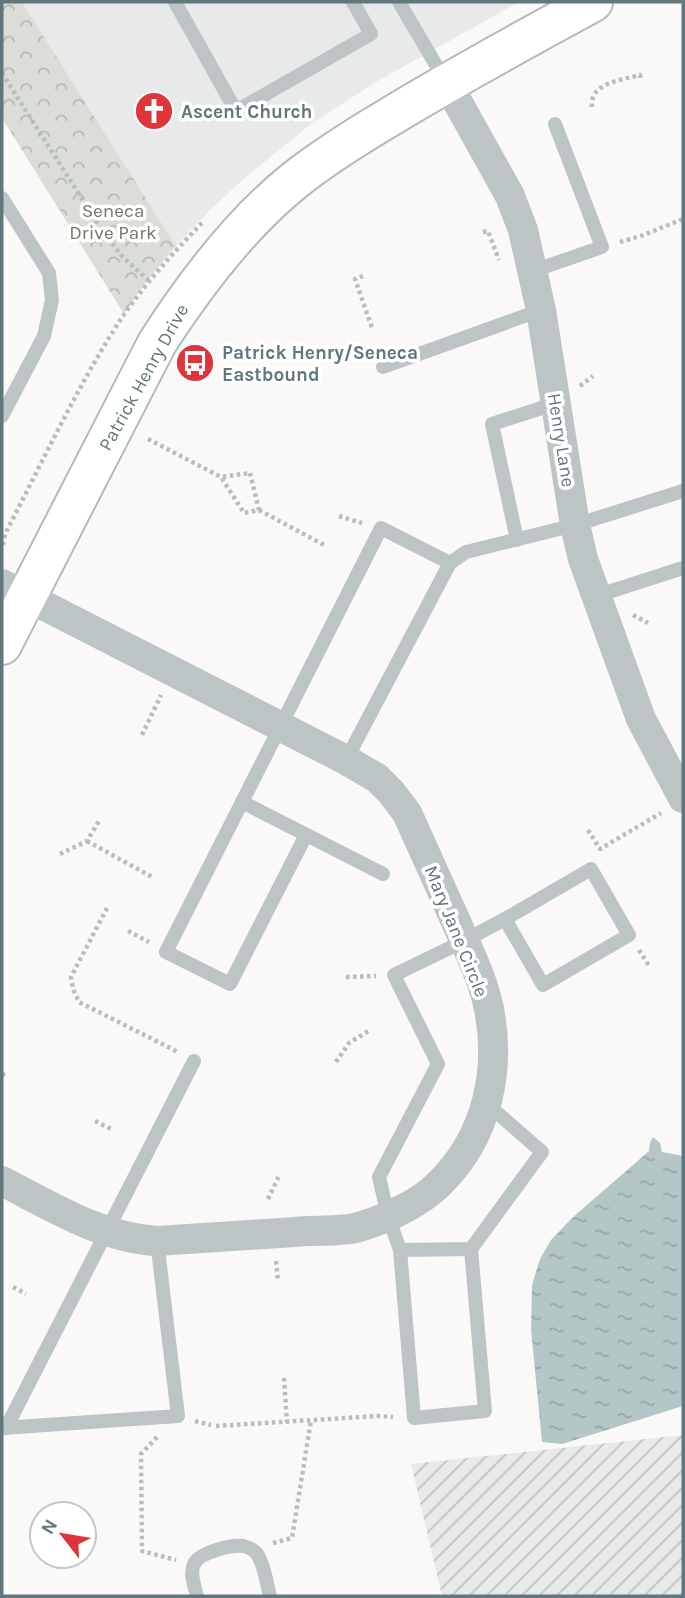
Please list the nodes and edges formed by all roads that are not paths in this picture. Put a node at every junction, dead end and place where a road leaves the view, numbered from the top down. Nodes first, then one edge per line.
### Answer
1 (175, 2) edge
2 (353, 2) edge
3 (399, 2) edge
4 (593, 2) edge
5 (447, 83) junction
6 (555, 124) dead end
7 (2, 198) edge
8 (533, 271) junction
9 (541, 310) junction
10 (383, 367) dead end
11 (557, 403) junction
12 (2, 416) edge
13 (683, 491) edge
14 (575, 525) junction
15 (517, 540) junction
16 (450, 563) junction
17 (683, 569) edge
18 (14, 590) edge
19 (596, 596) junction
20 (2, 645) edge
21 (280, 727) junction
22 (346, 760) junction
23 (683, 797) edge
24 (242, 802) junction
25 (306, 835) junction
26 (383, 874) dead end
27 (505, 919) junction
28 (464, 941) junction
29 (194, 1060) dead end
30 (487, 1104) junction
31 (2, 1181) edge
32 (388, 1216) junction
33 (106, 1231) junction
34 (157, 1241) junction
35 (471, 1249) junction
36 (400, 1250) junction
37 (4, 1428) edge
38 (197, 1596) edge
39 (270, 1596) edge

1 - 2 lane
3 - 5 lane
4 - 5 main road, Patrick Henry Drive
5 - 8 street, Henry Lane
5 - 18 main road, Patrick Henry Drive
6 - 8 lane
7 - 12 lane
8 - 9 street, Henry Lane
9 - 10 lane
9 - 11 street, Henry Lane
11 - 14 street, Henry Lane
11 - 15 lane
13 - 14 lane
14 - 15 lane
14 - 19 street, Henry Lane
15 - 16 lane
16 - 21 lane
16 - 22 lane
17 - 19 lane
18 - 20 main road, Patrick Henry Drive
18 - 21 street, Mary Jane Circle
19 - 23 street, Henry Lane
21 - 22 street, Mary Jane Circle
21 - 24 lane
22 - 28 street, Mary Jane Circle
24 - 25 lane
24 - 25 lane
25 - 26 lane
27 - 27 lane
27 - 28 lane
28 - 30 street, Mary Jane Circle
28 - 32 lane
29 - 33 lane
30 - 32 street, Mary Jane Circle
30 - 35 lane
31 - 33 street, Mary Jane Circle
32 - 34 street, Mary Jane Circle
32 - 36 lane
33 - 34 street, Mary Jane Circle
33 - 37 lane
34 - 37 lane
35 - 36 lane
35 - 36 lane
38 - 39 lane

